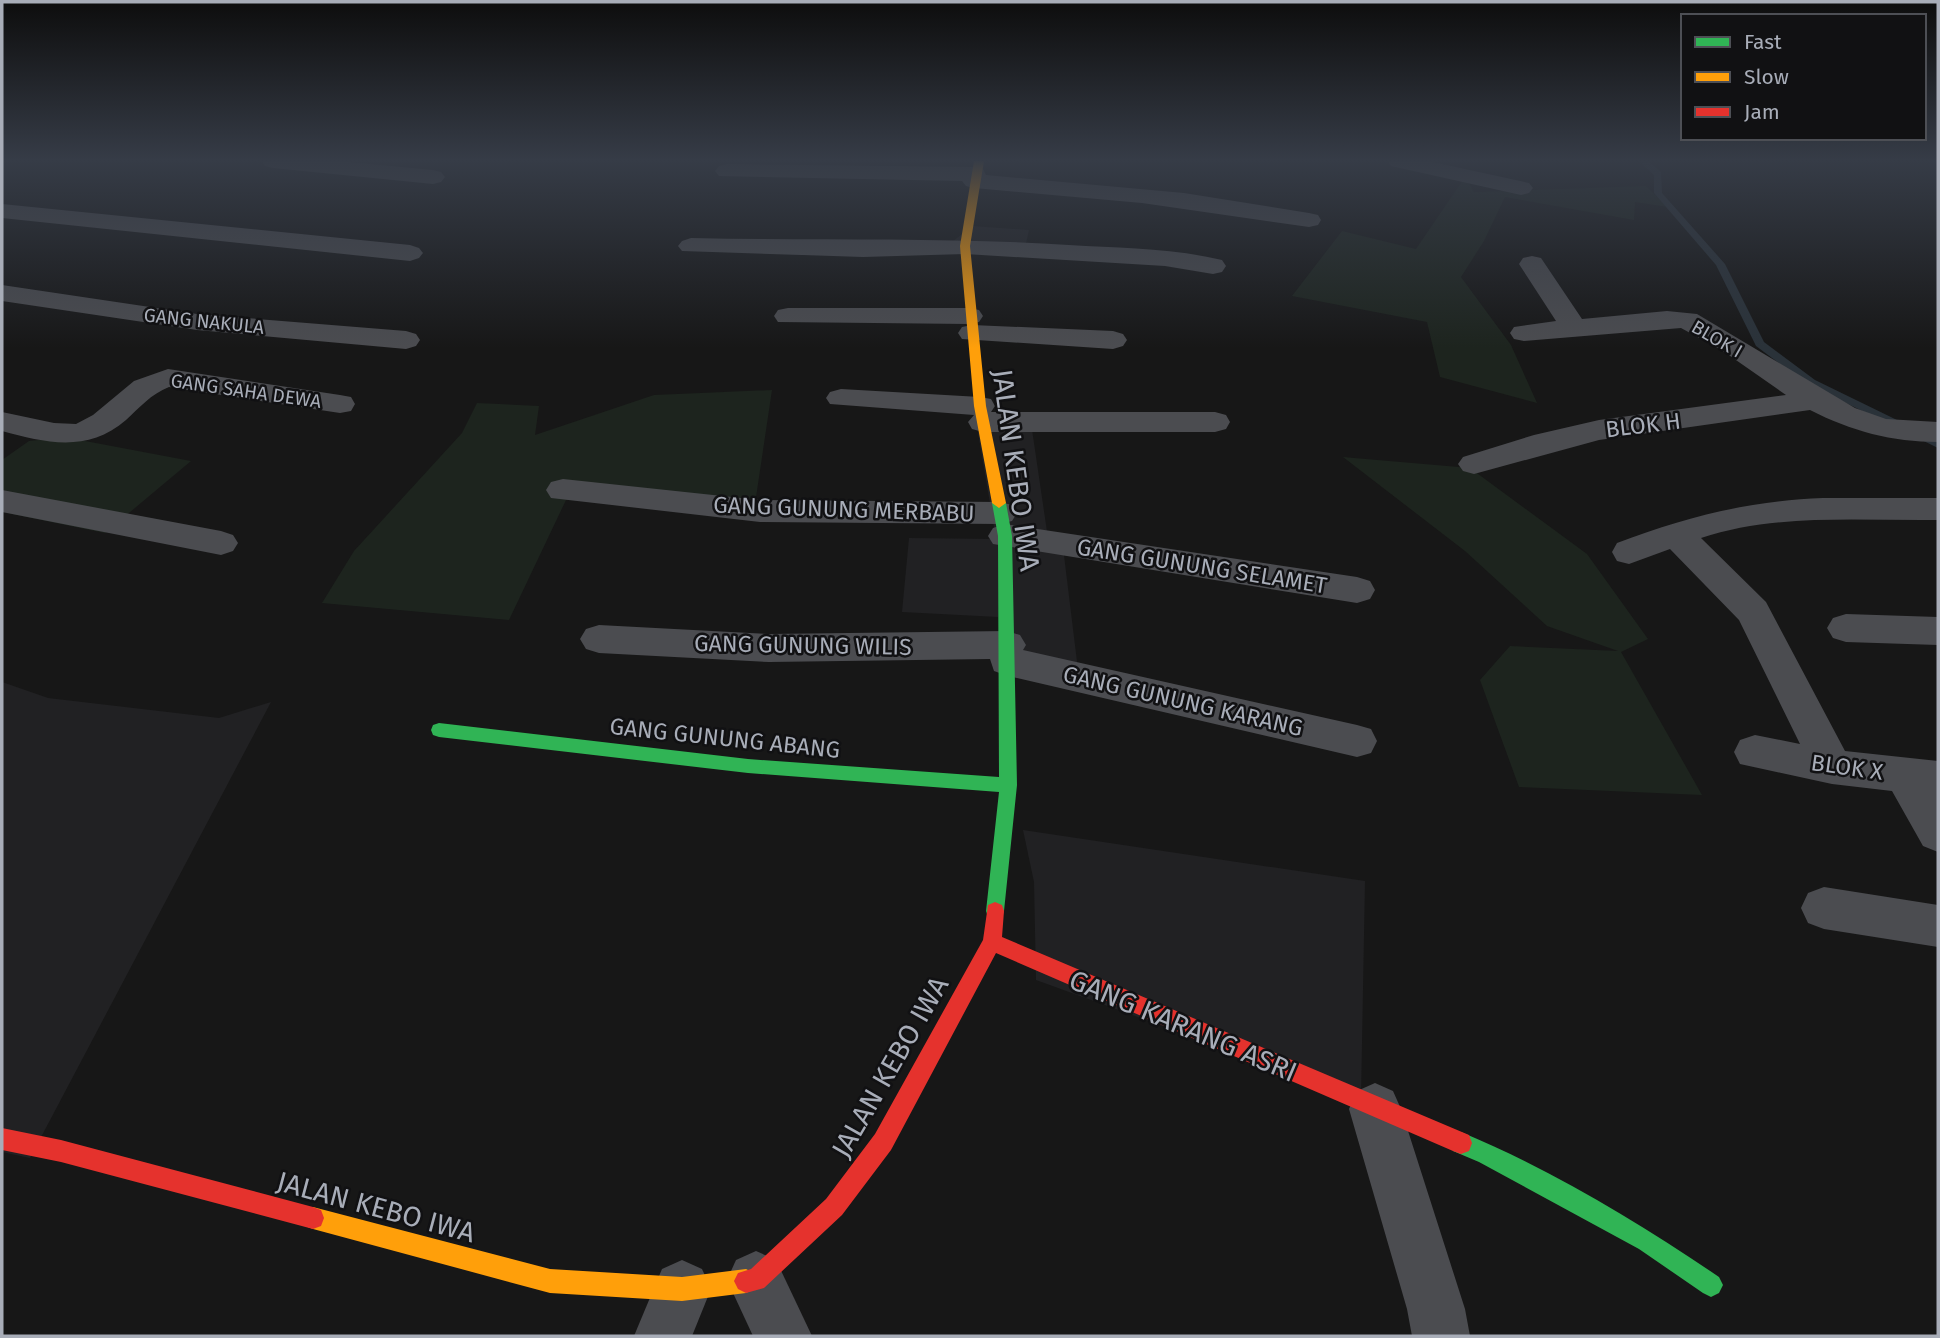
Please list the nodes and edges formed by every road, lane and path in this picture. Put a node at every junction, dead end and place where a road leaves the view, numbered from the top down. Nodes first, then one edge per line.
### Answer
1 (123, 223) edge
2 (968, 223) edge
3 (691, 246) dead end
4 (965, 247) junction
5 (410, 253) dead end
6 (1532, 264) dead end
7 (1213, 266) dead end
8 (2, 293) edge
9 (788, 316) dead end
10 (971, 324) junction
11 (1574, 328) junction
12 (1524, 333) dead end
13 (406, 340) dead end
14 (1112, 340) dead end
15 (841, 398) dead end
16 (1815, 400) junction
17 (340, 404) dead end
18 (982, 414) junction
19 (2, 422) edge
20 (1215, 422) dead end
21 (1938, 432) edge
22 (1474, 464) dead end
23 (563, 490) dead end
24 (2, 501) edge
25 (1938, 509) edge
26 (1002, 524) junction
27 (1676, 534) junction
28 (220, 543) dead end
29 (1629, 552) dead end
30 (1357, 590) dead end
31 (1846, 628) dead end
32 (1938, 631) edge
33 (599, 639) dead end
34 (1007, 653) junction
35 (439, 730) dead end
36 (1357, 741) dead end
37 (1755, 752) dead end
38 (1832, 767) junction
39 (1922, 776) edge
40 (1008, 785) junction
41 (1938, 833) edge
42 (1824, 908) dead end
43 (1938, 926) edge
44 (992, 942) junction
45 (1375, 1110) junction
46 (2, 1139) edge
47 (756, 1280) junction
48 (1711, 1285) dead end
49 (672, 1313) edge
50 (783, 1336) edge
51 (1441, 1336) edge

1 - 5 street
2 - 4 street, JALAN KEBO IWA
3 - 4 street
4 - 7 street
4 - 10 street, JALAN KEBO IWA
6 - 11 street
8 - 13 street, GANG NAKULA
9 - 10 street
10 - 14 street
10 - 18 street, JALAN KEBO IWA
11 - 12 street, BLOK I
11 - 16 street, BLOK I
15 - 18 street
16 - 21 street, BLOK I
16 - 22 street, BLOK H
17 - 19 street, GANG SAHA DEWA
18 - 20 street
18 - 26 street, JALAN KEBO IWA
23 - 26 street, GANG GUNUNG MERBABU
24 - 28 street
25 - 27 street
26 - 30 street, GANG GUNUNG SELAMET
26 - 34 street, JALAN KEBO IWA
27 - 29 street
27 - 38 street
31 - 32 street
33 - 34 street, GANG GUNUNG WILIS
34 - 36 street, GANG GUNUNG KARANG
34 - 40 street, JALAN KEBO IWA
35 - 40 street, GANG GUNUNG ABANG
37 - 38 street, BLOK X
38 - 39 street, BLOK X
39 - 41 street
40 - 44 street, JALAN KEBO IWA
42 - 43 street
44 - 45 street, GANG KARANG ASRI
44 - 47 street, JALAN KEBO IWA
45 - 48 street, GANG KARANG ASRI
45 - 51 street
46 - 49 street, JALAN KEBO IWA
47 - 49 street, JALAN KEBO IWA
47 - 50 street

